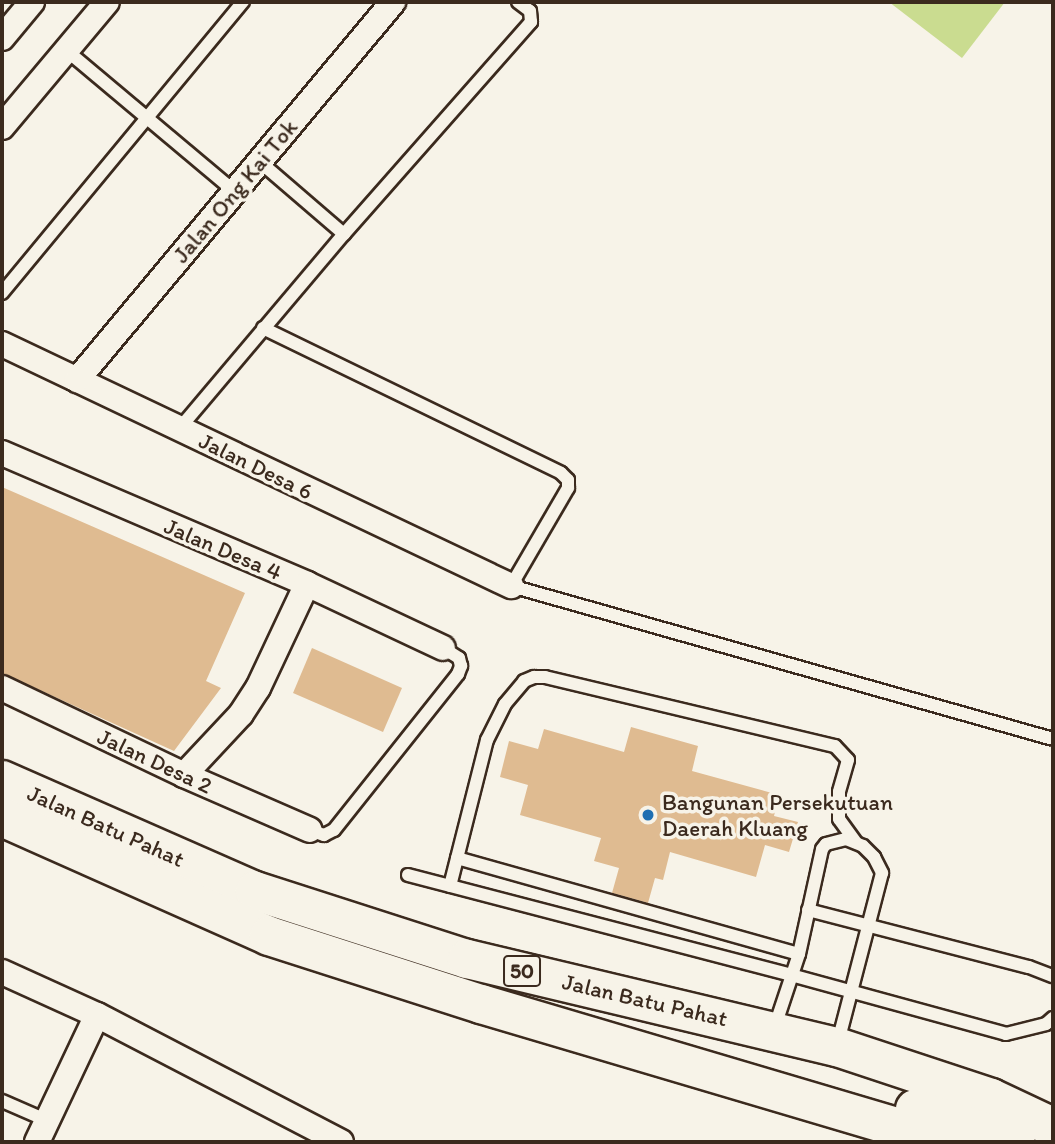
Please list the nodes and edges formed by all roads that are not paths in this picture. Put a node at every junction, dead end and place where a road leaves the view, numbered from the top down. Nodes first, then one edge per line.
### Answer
1 (32, 2) edge
2 (107, 2) edge
3 (243, 2) edge
4 (393, 2) edge
5 (518, 2) edge
6 (2, 38) edge
7 (66, 50) junction
8 (146, 117) junction
9 (2, 127) edge
10 (259, 161) junction
11 (234, 191) junction
12 (344, 234) junction
13 (2, 293) edge
14 (263, 328) junction
15 (2, 344) edge
16 (77, 380) junction
17 (179, 429) junction
18 (2, 453) edge
19 (307, 584) junction
20 (511, 586) junction
21 (443, 648) joint
22 (2, 688) edge
23 (1053, 739) edge
24 (184, 775) junction
25 (2, 780) edge
26 (2, 817) edge
27 (310, 830) joint
28 (856, 842) junction
29 (457, 858) junction
30 (408, 876) dead end
31 (450, 886) junction
32 (808, 909) junction
33 (868, 925) junction
34 (799, 954) junction
35 (2, 972) edge
36 (792, 975) junction
37 (1053, 976) edge
38 (851, 992) junction
39 (97, 1015) junction
40 (1053, 1018) edge
41 (774, 1029) junction
42 (837, 1047) junction
43 (739, 1078) junction
44 (991, 1098) junction
45 (1053, 1099) edge
46 (2, 1101) edge
47 (1053, 1127) edge
48 (41, 1131) edge
49 (341, 1142) edge
50 (946, 1142) edge
51 (1016, 1142) edge

1 - 6 street
2 - 7 street
3 - 8 lane
4 - 10 street, Jalan Ong Kai Tok
5 - 12 lane
7 - 8 lane
7 - 9 street
8 - 11 lane
8 - 13 lane
10 - 11 street, Jalan Ong Kai Tok
10 - 12 lane
11 - 16 street, Jalan Ong Kai Tok
12 - 14 lane
14 - 17 lane
14 - 20 lane
15 - 16 street, Jalan Desa 6
16 - 17 street, Jalan Desa 6
17 - 20 street, Jalan Desa 6
18 - 19 street, Jalan Desa 4
19 - 21 street, Jalan Desa 4
19 - 24 street
20 - 23 lane
21 - 27 lane
22 - 24 street, Jalan Desa 2
24 - 27 street, Jalan Desa 2
25 - 41 highway, Jalan Batu Pahat / 50
26 - 43 highway, Jalan Batu Pahat / 50
28 - 29 lane
28 - 32 lane
28 - 33 lane
29 - 31 lane
29 - 34 lane
30 - 31 lane
31 - 36 lane
32 - 33 lane
32 - 34 lane
33 - 37 lane
33 - 38 lane
34 - 36 lane
35 - 39 street
36 - 38 lane
36 - 41 lane
38 - 40 lane
38 - 42 lane
39 - 48 street
39 - 49 street
41 - 42 highway, Jalan Batu Pahat / 50
42 - 44 highway, Jalan Batu Pahat / 50
43 - 50 highway, Jalan Batu Pahat / 50
43 - 51 highway
44 - 45 highway
44 - 47 highway, Jalan Batu Pahat / 50
46 - 48 lane

